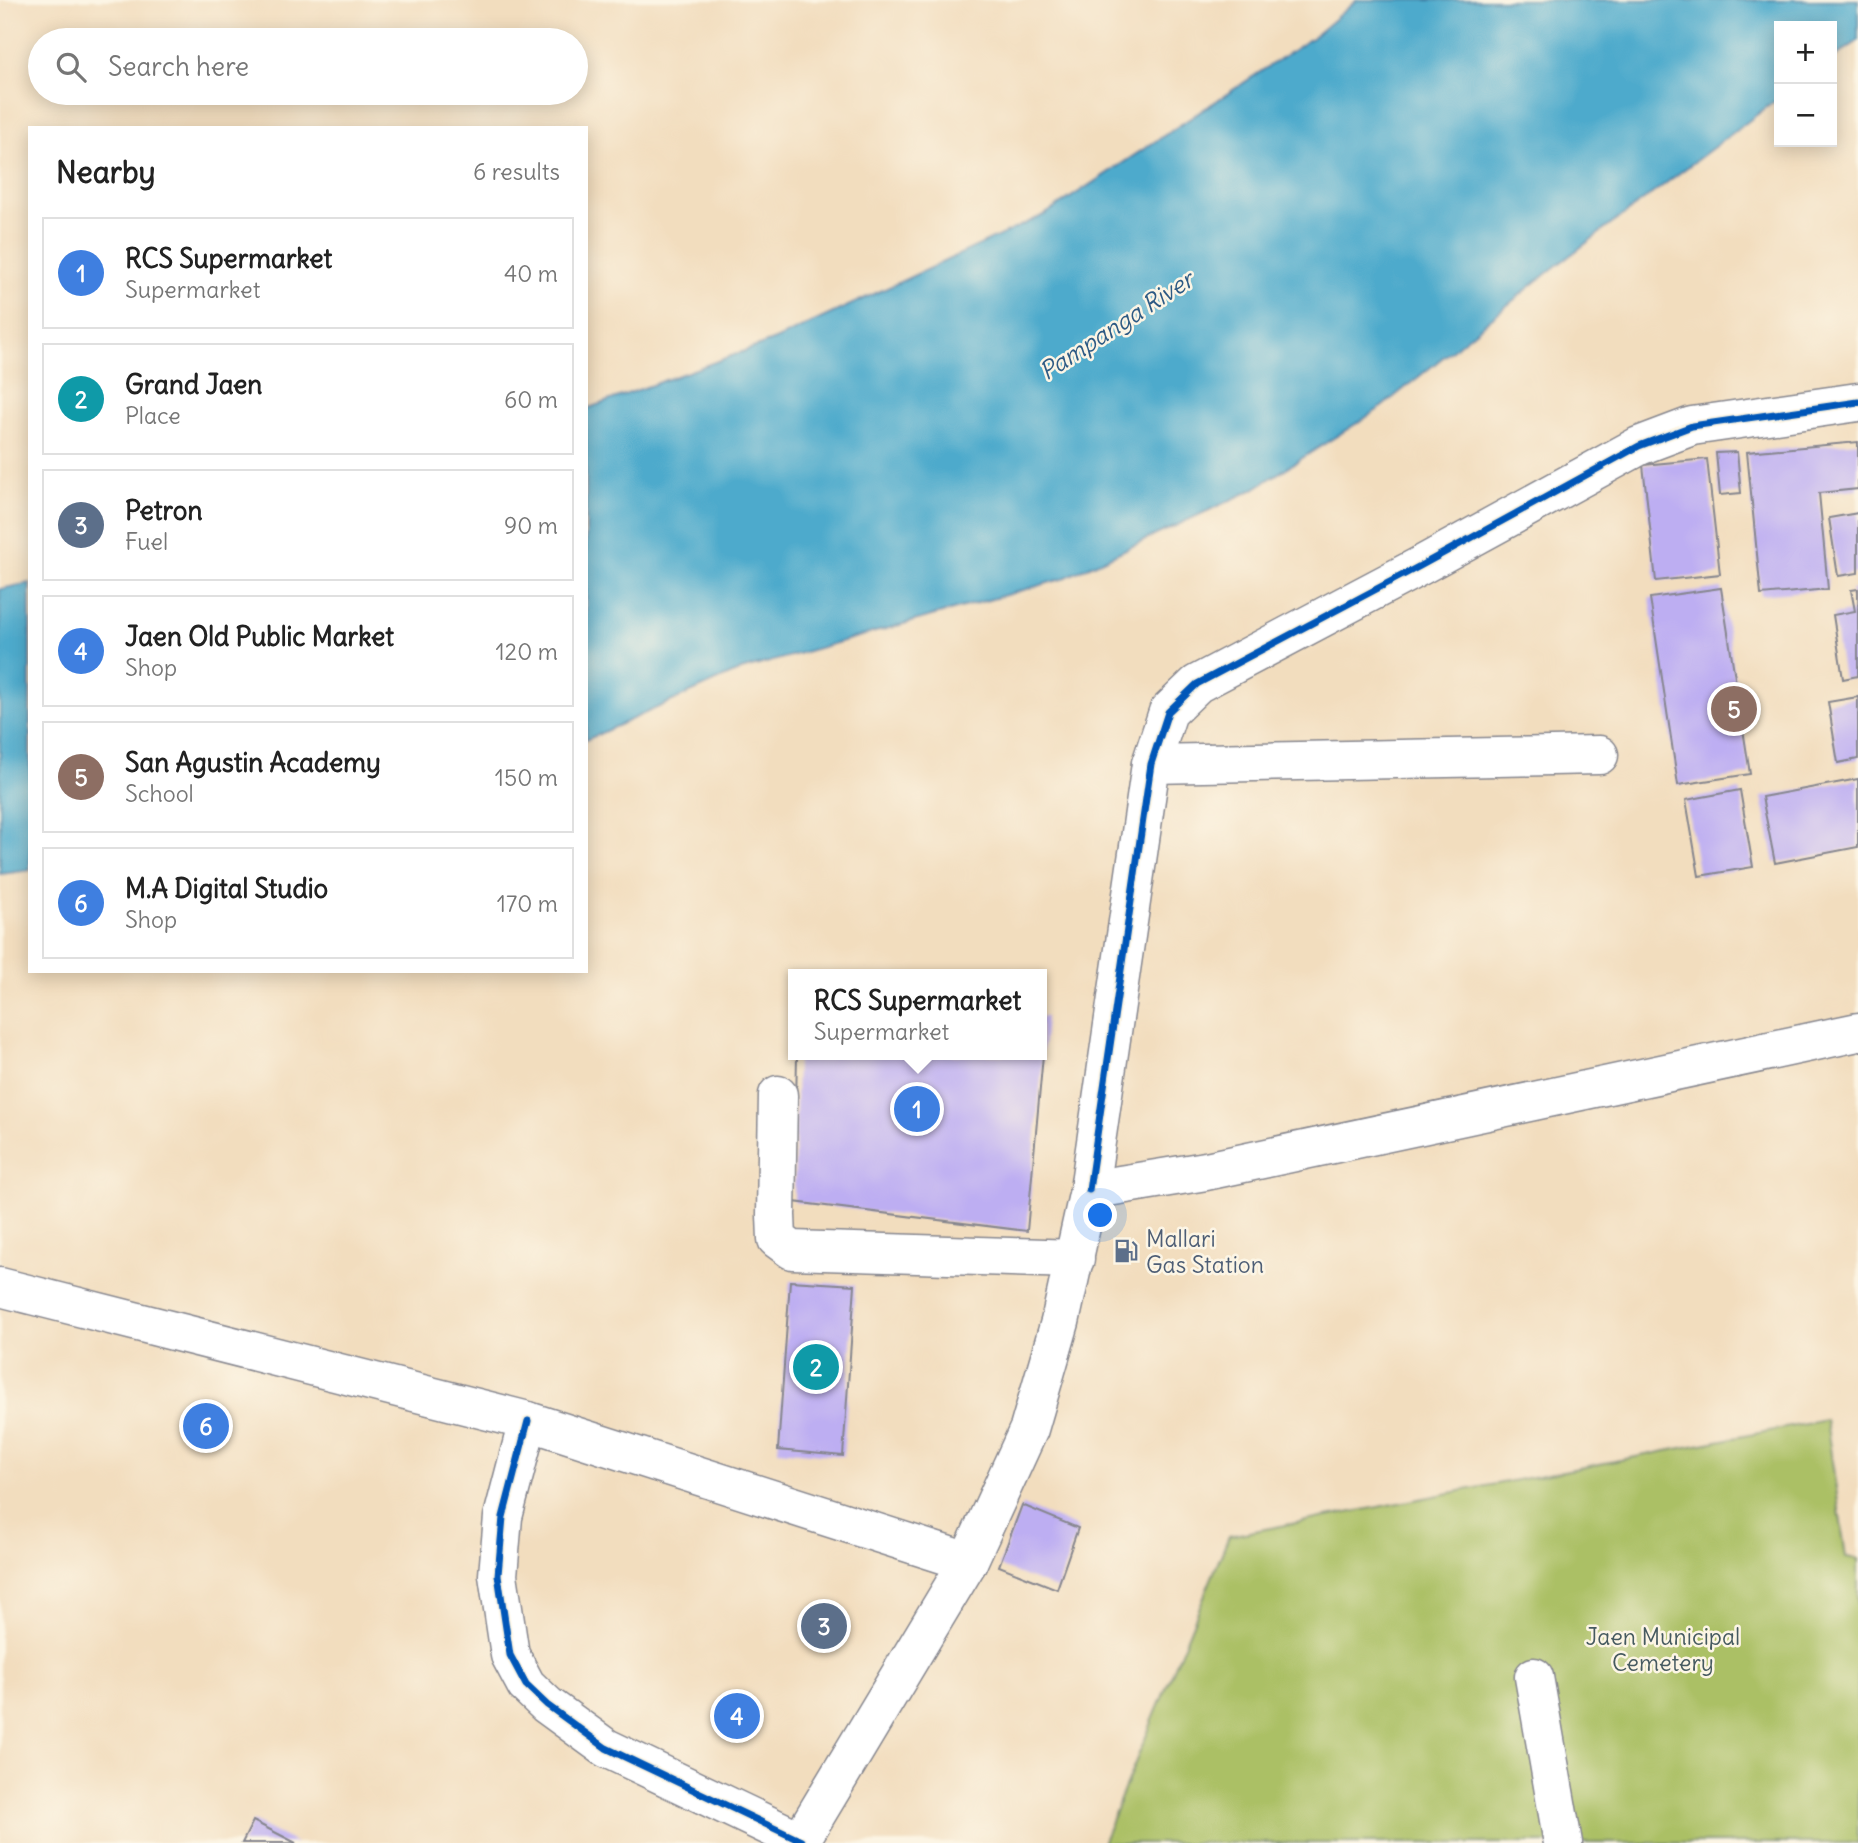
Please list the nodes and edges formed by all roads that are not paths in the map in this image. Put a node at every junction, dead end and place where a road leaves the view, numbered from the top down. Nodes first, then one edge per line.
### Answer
1 (1858, 402) edge
2 (1599, 755) dead end
3 (1151, 764) junction
4 (1858, 1032) edge
5 (778, 1095) dead end
6 (1089, 1190) junction
7 (1075, 1259) junction
8 (0, 1287) edge
9 (528, 1421) junction
10 (968, 1562) junction
11 (1534, 1677) dead end
12 (800, 1842) edge
13 (1563, 1843) edge

1 - 3 main road
2 - 3 main road
3 - 6 main road
4 - 6 main road
5 - 7 main road
6 - 7 main road
7 - 10 main road
8 - 9 main road
9 - 10 main road
9 - 12 main road
10 - 12 main road
11 - 13 main road

